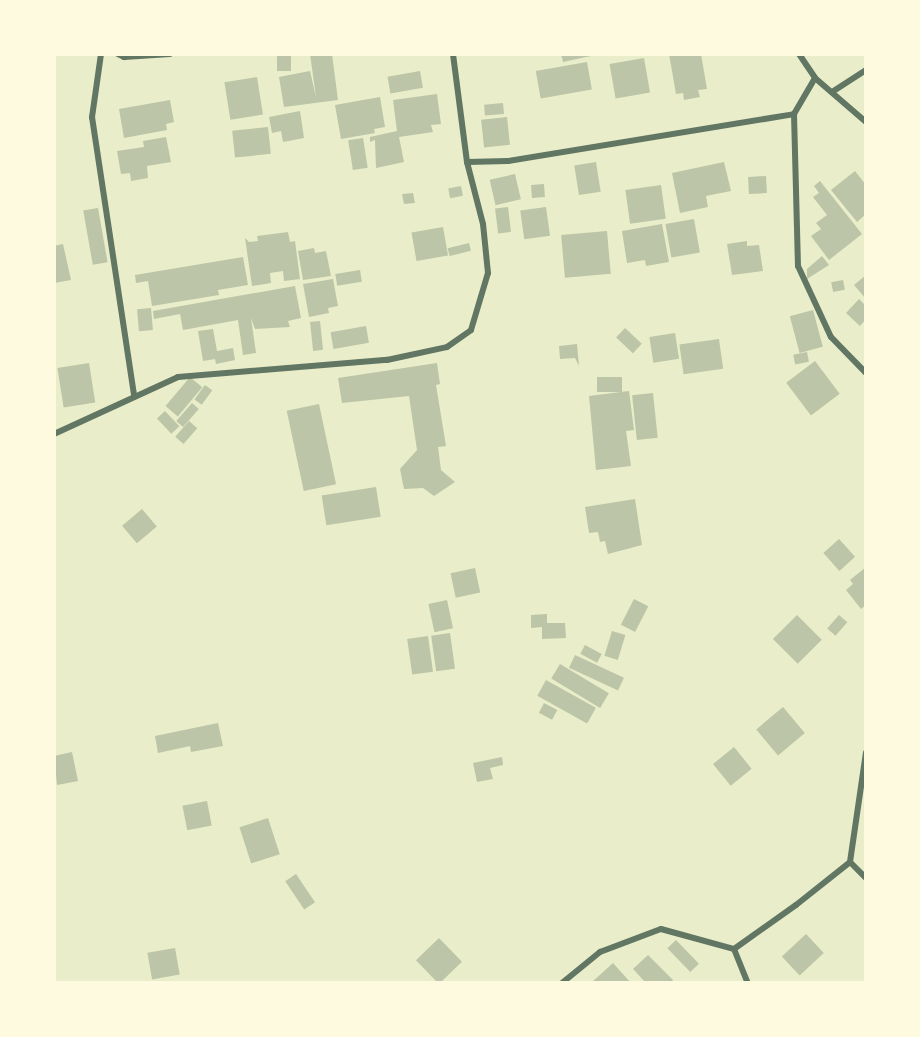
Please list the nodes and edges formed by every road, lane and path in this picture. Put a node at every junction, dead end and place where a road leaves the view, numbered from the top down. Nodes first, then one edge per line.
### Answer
1 (101, 54) edge
2 (118, 54) edge
3 (170, 54) edge
4 (453, 54) edge
5 (799, 54) edge
6 (866, 70) edge
7 (815, 78) junction
8 (832, 92) junction
9 (794, 114) junction
10 (866, 122) edge
11 (467, 162) junction
12 (866, 373) edge
13 (134, 396) junction
14 (54, 434) edge
15 (866, 752) edge
16 (850, 862) junction
17 (866, 878) edge
18 (735, 949) junction
19 (562, 983) edge
20 (748, 983) edge

1 - 13 street
2 - 3 street
4 - 11 street
5 - 7 street
6 - 8 street
7 - 8 street
7 - 9 street
8 - 10 street
9 - 11 street
9 - 12 street
11 - 13 street
13 - 14 street
15 - 16 street
16 - 17 street
16 - 18 street
18 - 19 street
18 - 20 street

